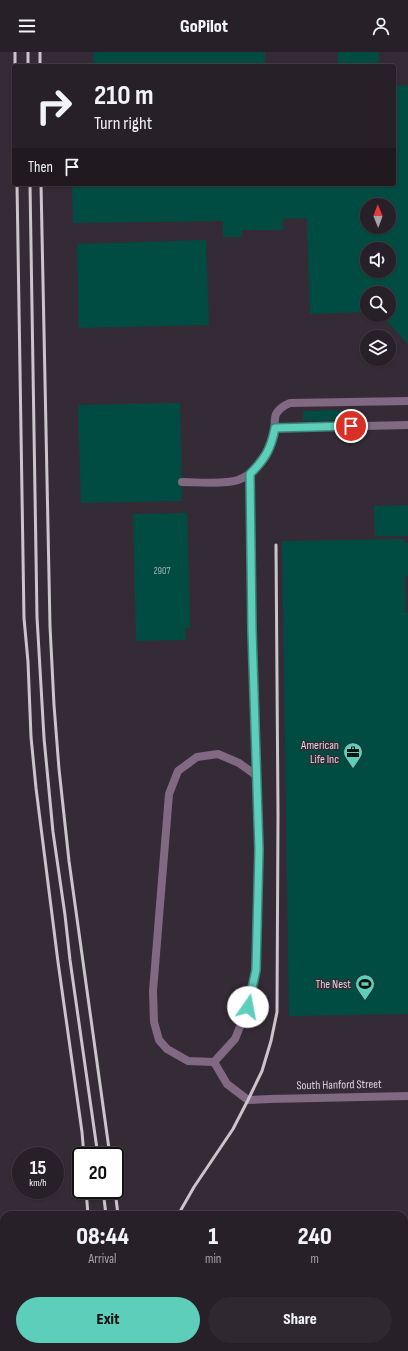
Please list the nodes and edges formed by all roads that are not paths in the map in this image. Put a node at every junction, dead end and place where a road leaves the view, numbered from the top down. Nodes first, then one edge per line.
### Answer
1 (408, 401) edge
2 (408, 425) edge
3 (275, 428) junction
4 (250, 474) junction
5 (182, 482) dead end
6 (257, 776) junction
7 (214, 1062) junction
8 (408, 1096) edge

1 - 3 street
2 - 3 street
3 - 4 street
4 - 5 street
4 - 6 street
6 - 7 street
6 - 7 street
7 - 8 street, South Hanford Street

